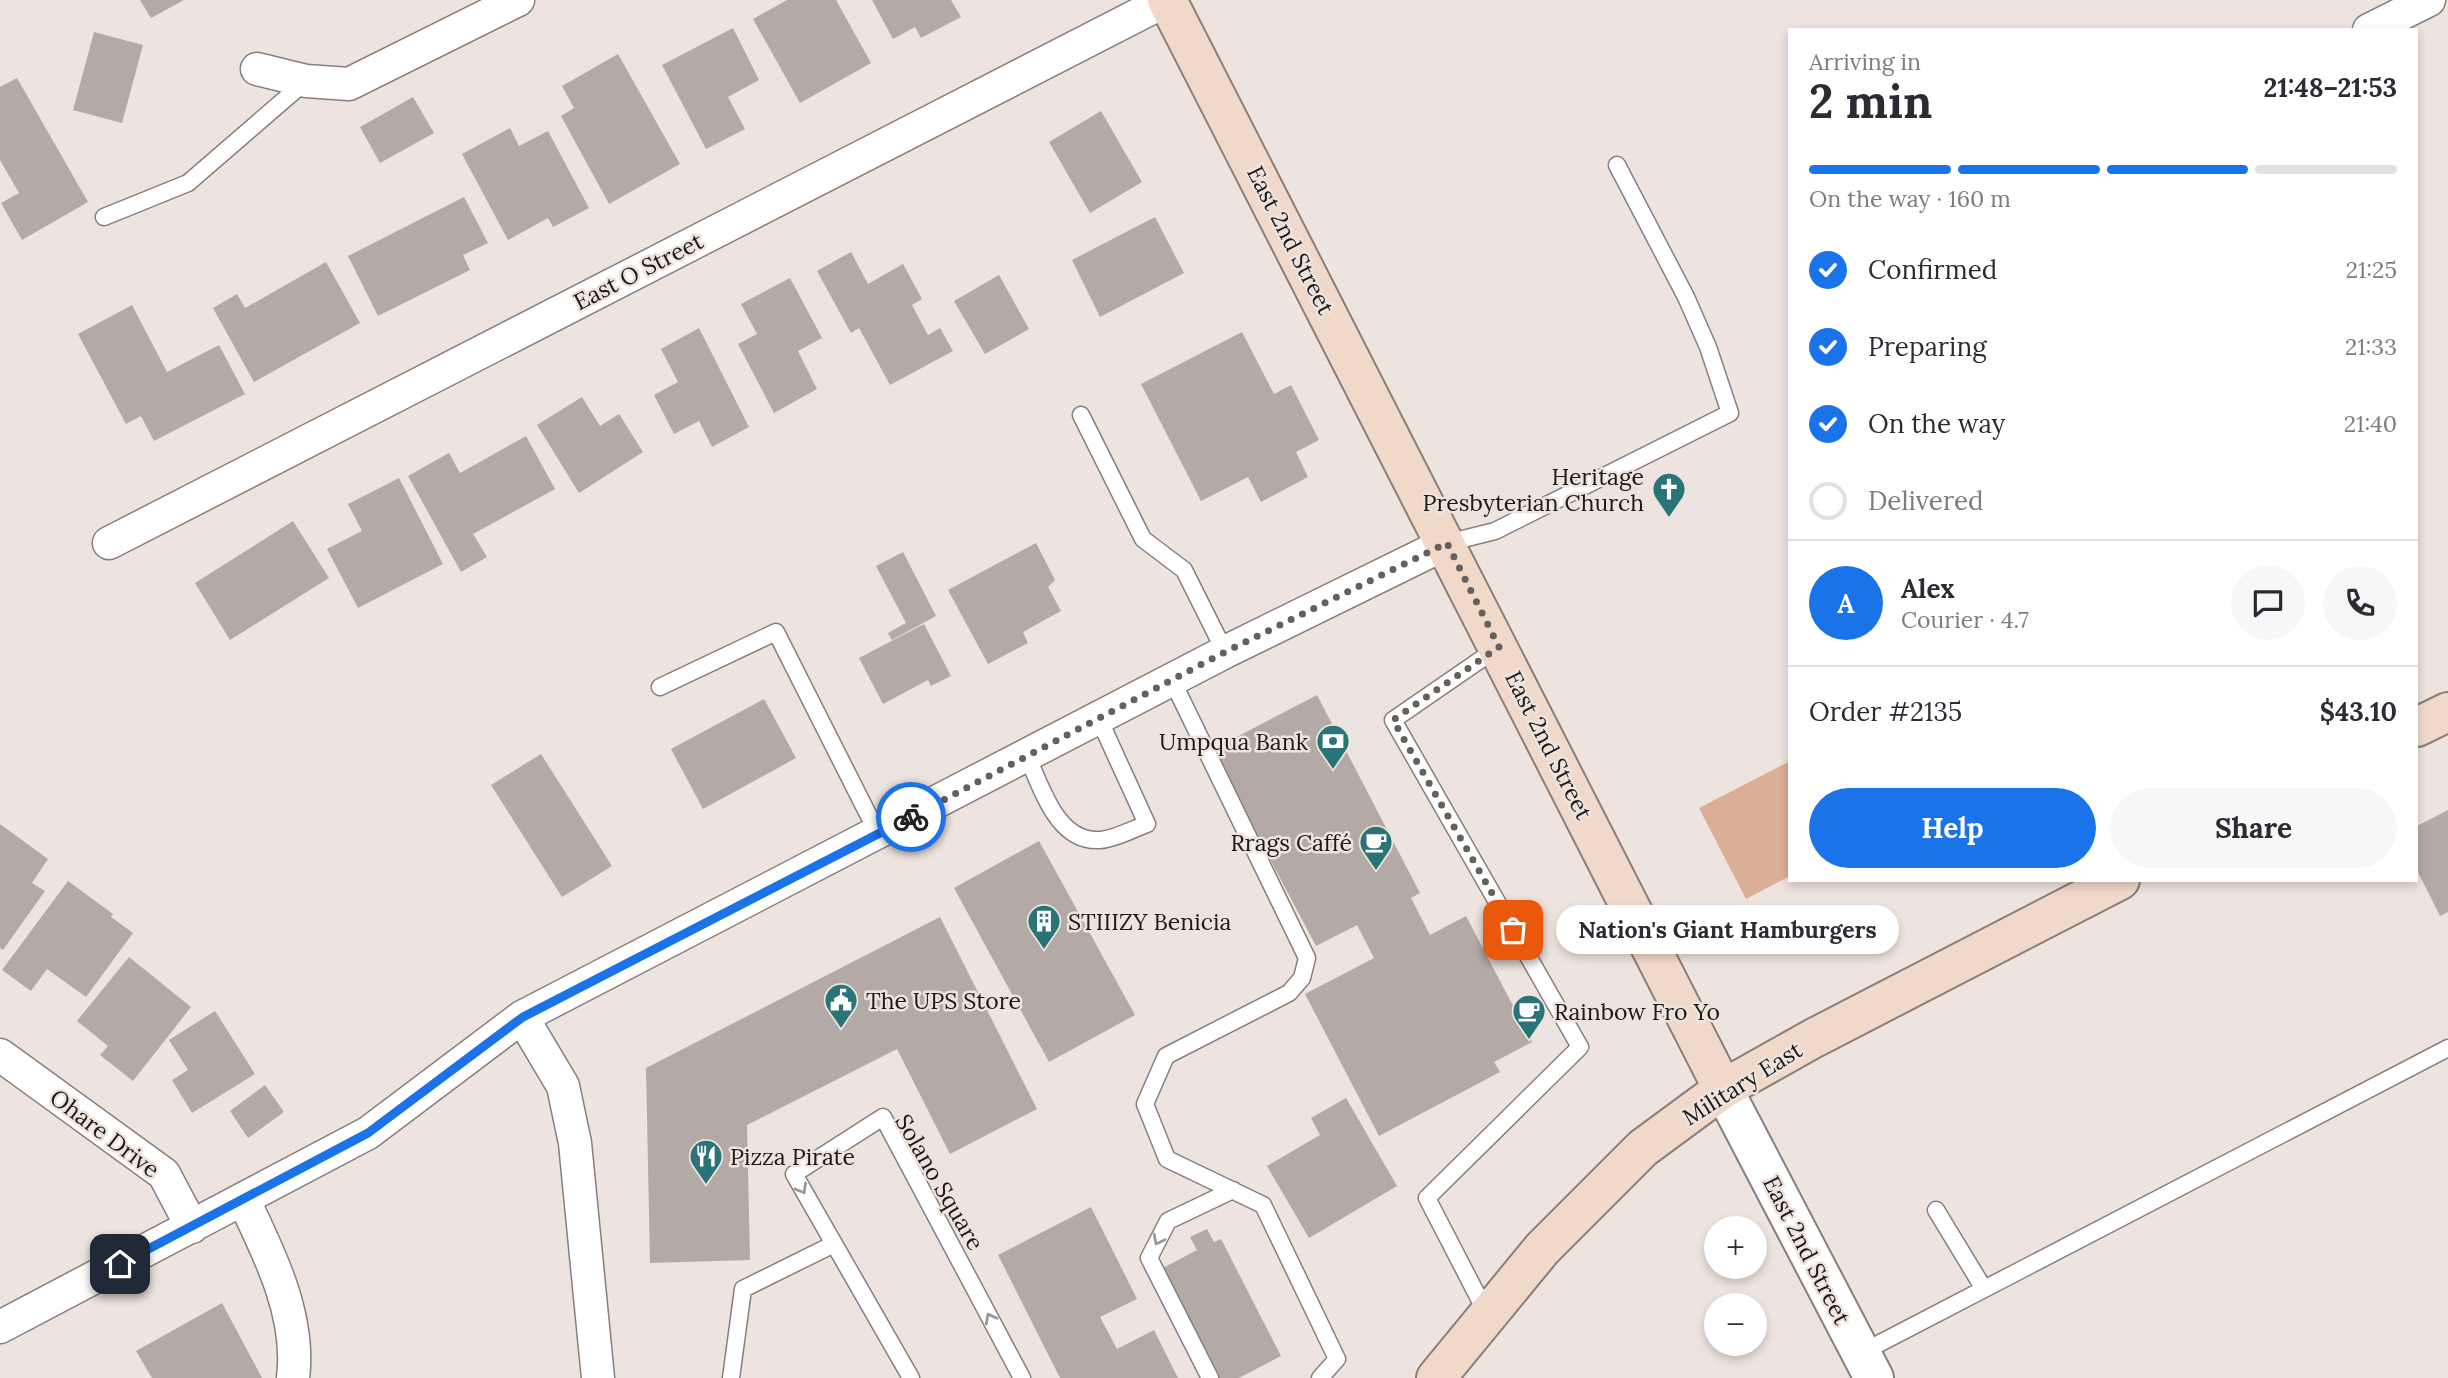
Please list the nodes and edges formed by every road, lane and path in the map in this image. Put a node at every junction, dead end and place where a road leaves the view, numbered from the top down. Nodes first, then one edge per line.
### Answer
1 (518, 0) edge
2 (1167, 0) edge
3 (2429, 0) edge
4 (2373, 28) edge
5 (257, 69) dead end
6 (306, 81) junction
7 (1617, 166) dead end
8 (104, 217) dead end
9 (1081, 415) dead end
10 (109, 542) dead end
11 (1447, 543) junction
12 (1499, 647) junction
13 (1225, 652) junction
14 (1172, 680) junction
15 (660, 687) dead end
16 (2448, 712) edge
17 (1100, 719) junction
18 (2418, 727) edge
19 (1027, 756) junction
20 (878, 834) junction
21 (2115, 882) edge
22 (523, 1017) junction
23 (2448, 1048) edge
24 (0, 1055) edge
25 (1723, 1089) junction
26 (1233, 1190) junction
27 (243, 1199) junction
28 (1936, 1210) dead end
29 (192, 1227) junction
30 (834, 1244) junction
31 (1984, 1289) junction
32 (1488, 1315) junction
33 (0, 1327) edge
34 (1867, 1366) edge
35 (293, 1378) edge
36 (598, 1378) edge
37 (731, 1378) edge
38 (911, 1378) edge
39 (1022, 1378) edge
40 (1210, 1378) edge
41 (1320, 1378) edge
42 (1436, 1378) edge

1 - 6 street
2 - 10 street, East O Street
2 - 11 main road, East 2nd Street
3 - 4 street
5 - 6 street
6 - 8 lane
7 - 11 lane
9 - 13 lane
11 - 12 main road, East 2nd Street
11 - 13 street
12 - 25 main road, East 2nd Street
12 - 32 lane
13 - 14 street
14 - 17 street
14 - 26 lane
15 - 20 lane
16 - 18 main road
17 - 19 street
17 - 19 lane
19 - 20 street
20 - 22 street
21 - 25 main road, Military East
22 - 27 street
22 - 36 street
23 - 31 lane
24 - 29 street, Ohare Drive
25 - 32 main road, Military East
25 - 34 street, East 2nd Street
26 -> 40 lane
26 - 41 lane
27 - 29 street
27 - 35 street
28 - 31 lane
29 - 33 street
30 - 37 lane
30 - 38 lane, Solano Square
39 -> 30 lane, Solano Square
31 - 34 lane
32 - 42 main road, Military East

